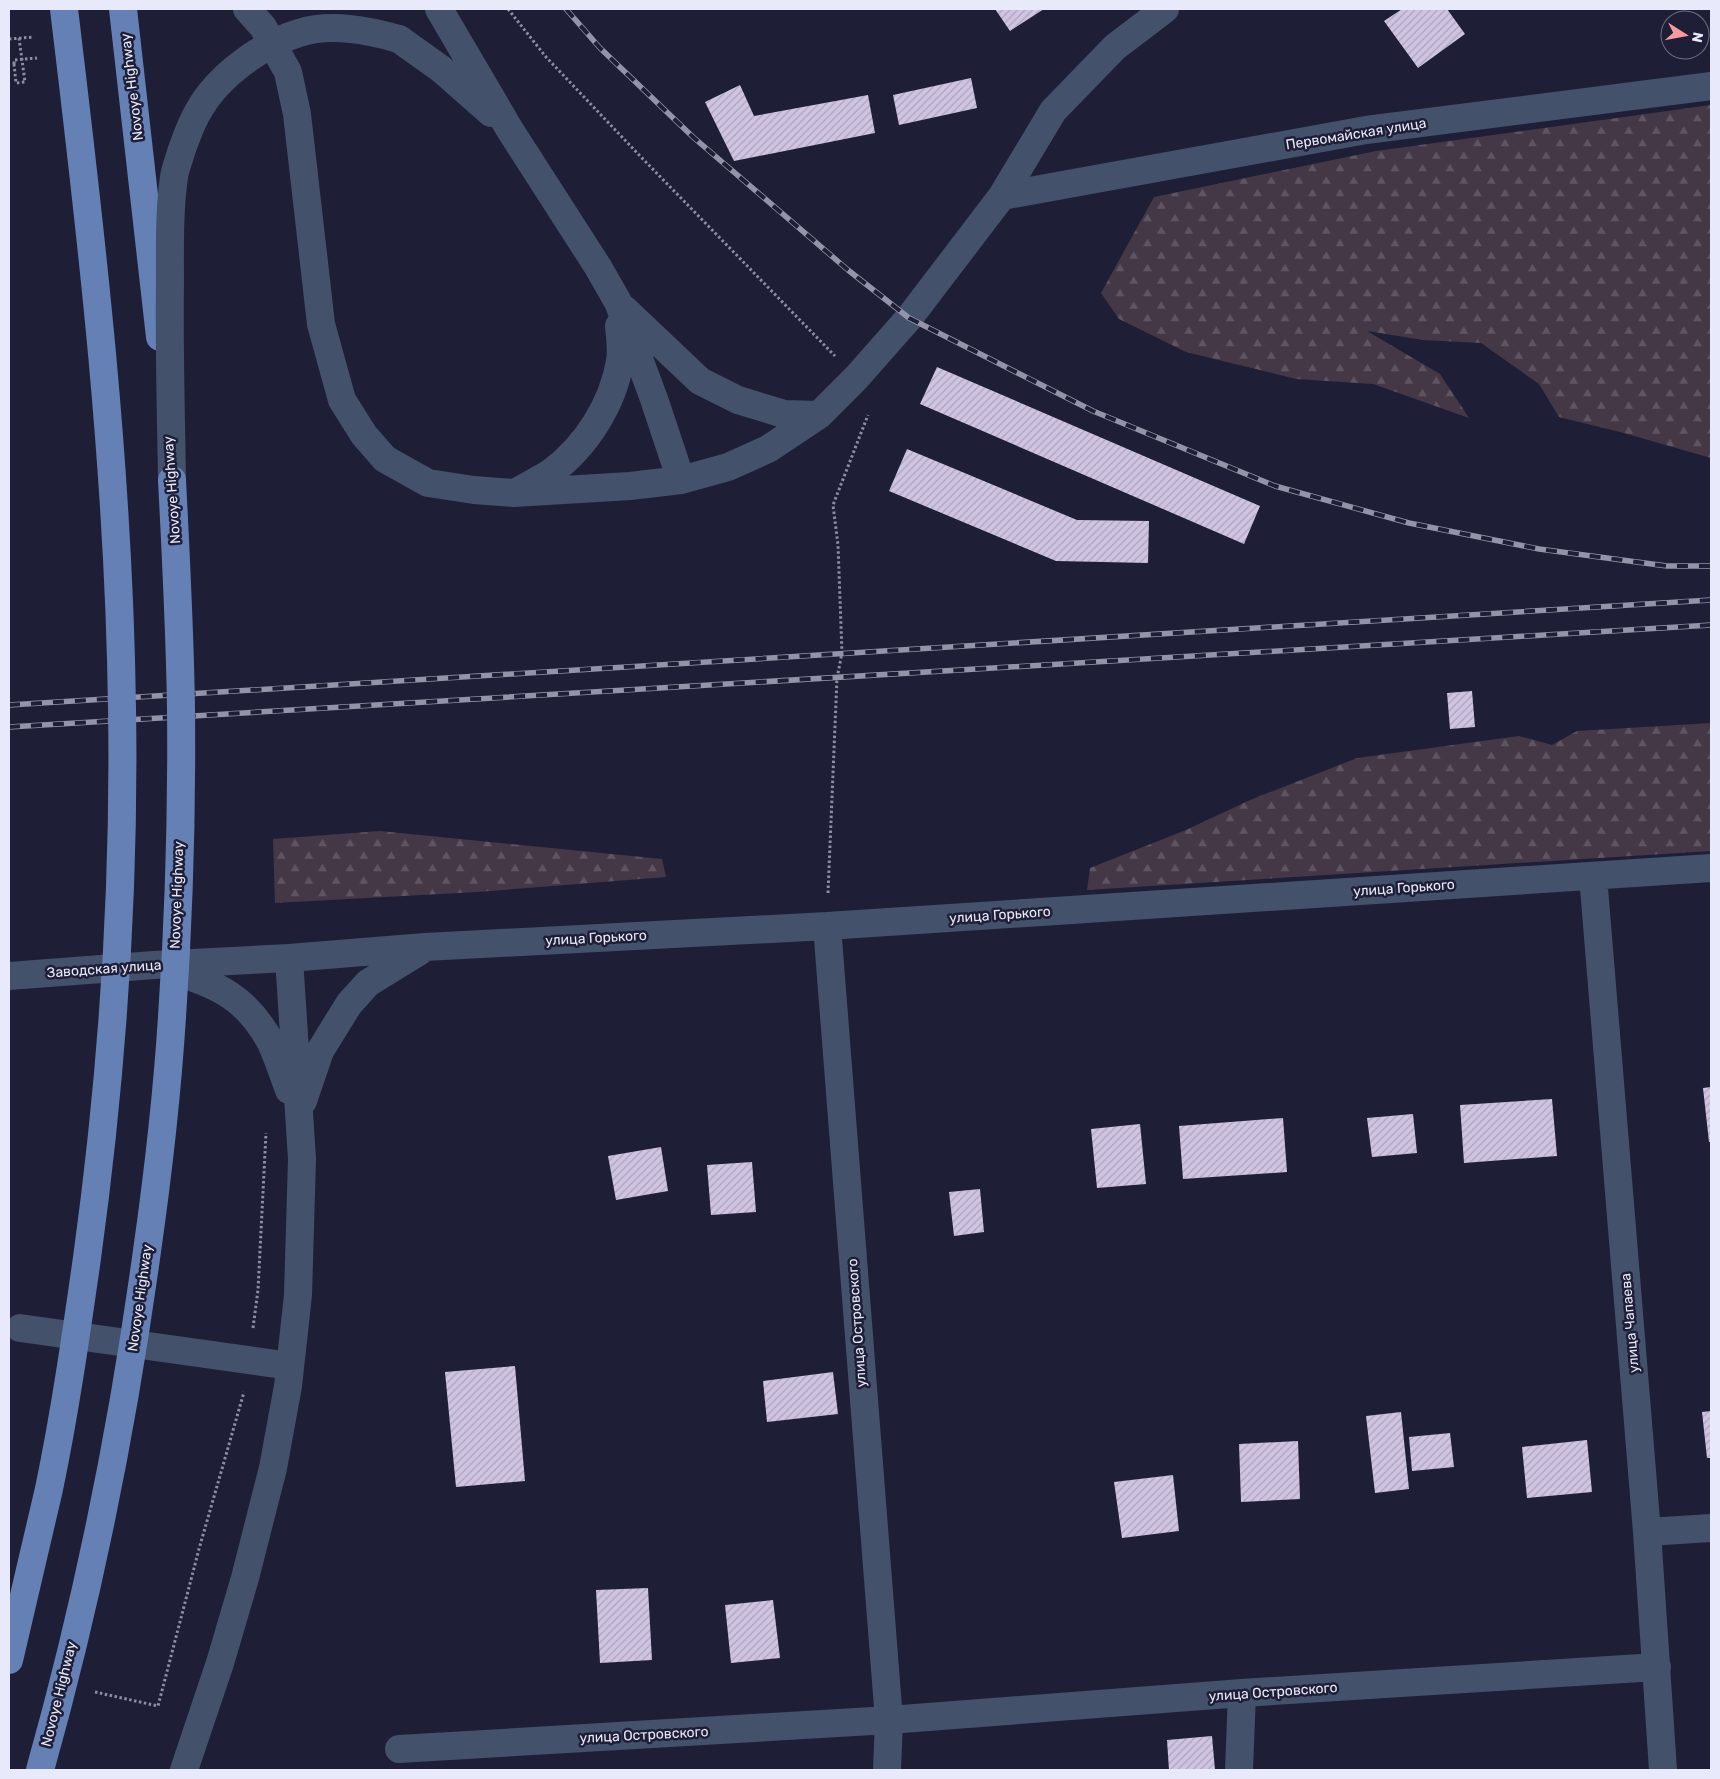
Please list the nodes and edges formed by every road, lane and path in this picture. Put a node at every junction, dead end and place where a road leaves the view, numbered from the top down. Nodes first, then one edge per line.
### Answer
1 (64, 9) edge
2 (123, 9) edge
3 (247, 9) edge
4 (439, 9) edge
5 (508, 9) edge
6 (1165, 9) edge
7 (19, 38) dead end
8 (38, 58) dead end
9 (1711, 86) edge
10 (510, 130) junction
11 (1002, 196) junction
12 (618, 302) junction
13 (856, 378) junction
14 (869, 413) dead end
15 (819, 416) junction
16 (172, 480) junction
17 (681, 480) junction
18 (514, 493) junction
19 (1711, 868) edge
20 (1593, 876) junction
21 (827, 926) junction
22 (425, 947) junction
23 (289, 958) junction
24 (154, 966) junction
25 (9, 976) edge
26 (298, 1114) junction
27 (266, 1132) dead end
28 (20, 1328) dead end
29 (248, 1360) junction
30 (290, 1366) junction
31 (1711, 1528) edge
32 (1647, 1532) junction
33 (9, 1660) edge
34 (1657, 1667) junction
35 (1242, 1693) junction
36 (158, 1706) dead end
37 (888, 1720) junction
38 (399, 1749) dead end
39 (40, 1770) edge
40 (184, 1770) edge
41 (887, 1770) edge
42 (1239, 1770) edge
43 (1663, 1770) edge

1 - 33 main road, bridge
2 - 16 main road, Novoye Highway, bridge
3 - 18 street
4 - 10 street
5 - 13 path
6 - 11 street
7 - 8 path, bridge
9 - 11 street, Первомайская улица
10 - 12 street
10 - 16 street, bridge
11 - 13 street
12 - 15 street
12 - 17 street
12 - 18 street
13 - 15 street
14 - 21 path
15 - 17 street
16 - 39 main road, Novoye Highway, bridge
17 - 18 street
19 - 20 street, улица Горького
20 - 21 street, улица Горького
20 - 32 street, улица Чапаева
21 - 22 street, улица Горького
21 - 37 street, улица Островского
22 - 23 street, улица Горького
22 - 26 street
23 - 24 street, Заводская улица
23 - 26 street
24 - 25 street, Заводская улица
24 - 26 street
26 - 30 street
27 - 29 path
28 - 29 street
29 - 30 street
29 - 36 path
30 - 40 street
31 - 32 street
32 - 34 street, улица Чапаева
34 - 35 street, улица Островского
34 - 43 street, улица Чапаева
35 - 37 street, улица Островского
35 - 42 street
37 - 38 street, улица Островского
37 - 41 street

